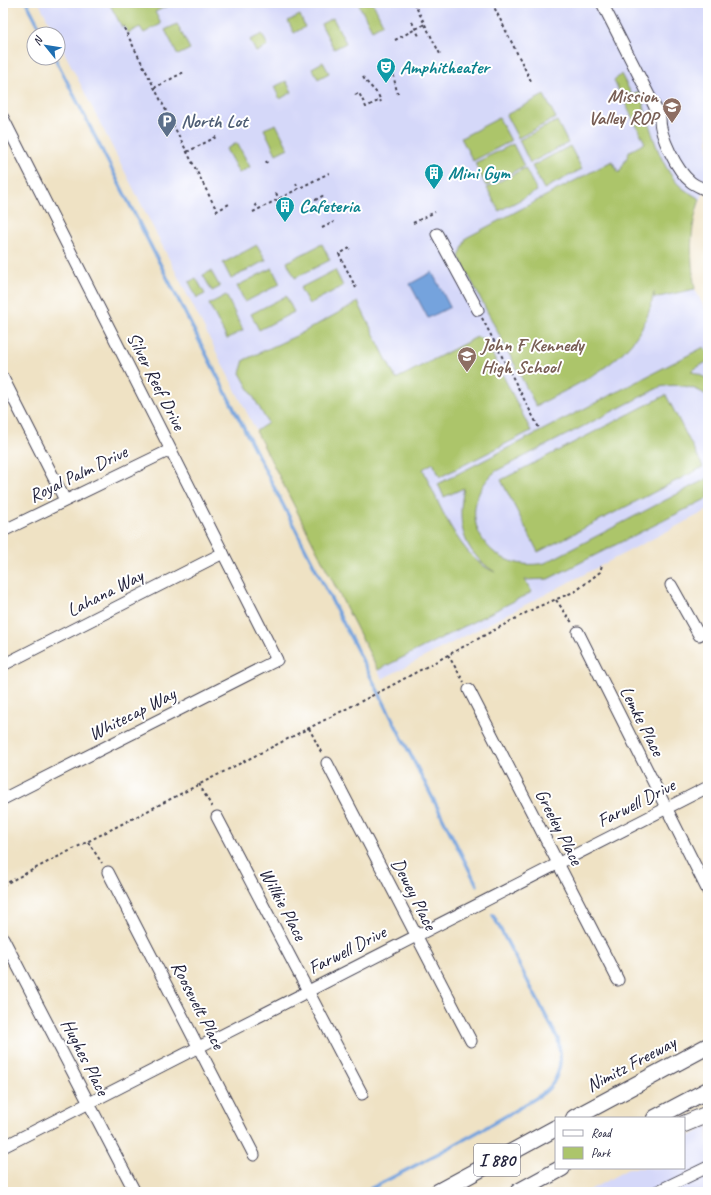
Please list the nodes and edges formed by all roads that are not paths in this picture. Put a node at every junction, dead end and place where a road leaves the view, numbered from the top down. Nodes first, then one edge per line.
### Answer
1 (602, 3) edge
2 (4, 122) edge
3 (708, 191) edge
4 (436, 234) dead end
5 (478, 310) road end
6 (3, 378) edge
7 (6, 391) edge
8 (170, 450) junction
9 (65, 500) junction
10 (3, 531) edge
11 (223, 553) junction
12 (671, 585) dead end
13 (708, 630) edge
14 (578, 632) road end
15 (277, 660) joint
16 (3, 665) edge
17 (469, 690) road end
18 (327, 763) road end
19 (708, 787) edge
20 (3, 799) edge
21 (666, 808) junction
22 (217, 817) road end
23 (558, 863) junction
24 (108, 872) road end
25 (708, 891) edge
26 (415, 936) junction
27 (3, 938) edge
28 (618, 980) dead end
29 (308, 990) junction
30 (708, 1039) edge
31 (471, 1041) dead end
32 (199, 1046) junction
33 (708, 1046) edge
34 (690, 1055) junction
35 (708, 1090) edge
36 (362, 1094) dead end
37 (89, 1103) junction
38 (708, 1114) edge
39 (576, 1117) edge
40 (657, 1117) edge
41 (685, 1124) edge
42 (555, 1129) edge
43 (3, 1147) edge
44 (254, 1154) dead end
45 (708, 1167) edge
46 (560, 1169) edge
47 (135, 1192) edge
48 (438, 1192) edge
49 (518, 1192) edge
50 (656, 1192) edge

1 - 3 street
2 - 8 street, Silver Reef Drive
4 - 5 street
6 - 7 street
7 - 9 street
8 - 9 street, Royal Palm Drive
8 - 11 street, Silver Reef Drive
9 - 10 street, Royal Palm Drive
11 - 15 street, Silver Reef Drive
11 - 16 street, Lahana Way
12 - 13 street
14 - 21 street, Lemke Place
15 - 20 street, Whitecap Way
17 - 23 street, Greeley Place
18 - 26 street, Dewey Place
19 - 21 street, Farwell Drive
21 - 23 street, Farwell Drive
21 - 25 street, Lemke Place
22 - 29 street, Willkie Place
23 - 26 street, Farwell Drive
23 - 28 street, Greeley Place
24 - 32 street, Roosevelt Place
26 - 29 street, Farwell Drive
26 - 31 street, Dewey Place
27 - 37 street, Hughes Place
29 - 32 street, Farwell Drive
29 - 36 street, Willkie Place
30 - 34 highway
32 - 37 street, Farwell Drive
32 - 44 street, Roosevelt Place
33 - 34 highway, Nimitz Freeway
34 - 39 highway, Nimitz Freeway
35 - 40 highway
37 - 43 street, Farwell Drive
37 - 47 street, Hughes Place
38 - 41 highway
42 - 48 highway, I 880
45 - 50 street
46 - 49 highway, I 880

